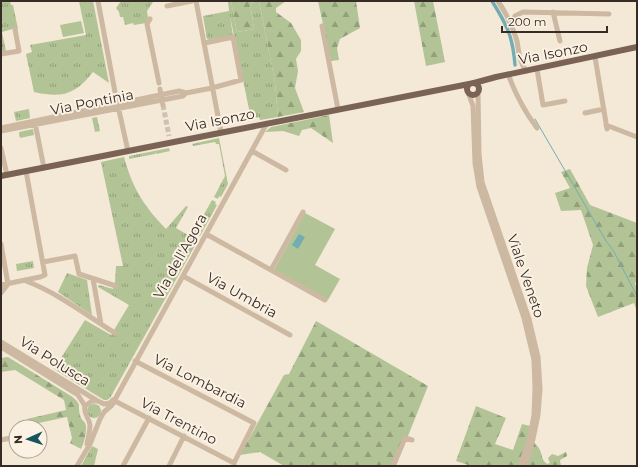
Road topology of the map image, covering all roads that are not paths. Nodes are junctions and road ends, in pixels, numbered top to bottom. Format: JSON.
{"nodes":[{"id":1,"x":98,"y":1,"type":"edge"},
{"id":2,"x":192,"y":1,"type":"edge"},
{"id":3,"x":196,"y":1,"type":"edge"},
{"id":4,"x":498,"y":1,"type":"edge"},
{"id":5,"x":167,"y":6,"type":"dead end"},
{"id":6,"x":553,"y":12,"type":"junction"},
{"id":7,"x":609,"y":14,"type":"dead end"},
{"id":8,"x":150,"y":19,"type":"dead end"},
{"id":9,"x":322,"y":26,"type":"dead end"},
{"id":10,"x":511,"y":26,"type":"junction"},
{"id":11,"x":15,"y":29,"type":"dead end"},
{"id":12,"x":560,"y":41,"type":"dead end"},
{"id":13,"x":205,"y":43,"type":"junction"},
{"id":14,"x":637,"y":47,"type":"edge"},
{"id":15,"x":1,"y":54,"type":"edge"},
{"id":16,"x":595,"y":57,"type":"junction"},
{"id":17,"x":520,"y":59,"type":"junction"},
{"id":18,"x":537,"y":69,"type":"junction"},
{"id":19,"x":526,"y":71,"type":"junction"},
{"id":20,"x":517,"y":72,"type":"junction"},
{"id":21,"x":508,"y":74,"type":"junction"},
{"id":22,"x":496,"y":77,"type":"junction"},
{"id":23,"x":159,"y":83,"type":"dead end"},
{"id":24,"x":471,"y":84,"type":"junction"},
{"id":25,"x":212,"y":88,"type":"junction"},
{"id":26,"x":444,"y":89,"type":"junction"},
{"id":27,"x":478,"y":92,"type":"junction"},
{"id":28,"x":468,"y":94,"type":"junction"},
{"id":29,"x":565,"y":101,"type":"dead end"},
{"id":30,"x":118,"y":106,"type":"junction"},
{"id":31,"x":338,"y":109,"type":"junction"},
{"id":32,"x":604,"y":109,"type":"junction"},
{"id":33,"x":585,"y":112,"type":"dead end"},
{"id":34,"x":35,"y":123,"type":"junction"},
{"id":35,"x":267,"y":123,"type":"junction"},
{"id":36,"x":1,"y":128,"type":"edge"},
{"id":37,"x":537,"y":128,"type":"dead end"},
{"id":38,"x":1,"y":131,"type":"edge"},
{"id":39,"x":221,"y":132,"type":"junction"},
{"id":40,"x":637,"y":137,"type":"edge"},
{"id":41,"x":1,"y":148,"type":"edge"},
{"id":42,"x":128,"y":151,"type":"junction"},
{"id":43,"x":252,"y":151,"type":"junction"},
{"id":44,"x":44,"y":168,"type":"junction"},
{"id":45,"x":286,"y":170,"type":"dead end"},
{"id":46,"x":26,"y":171,"type":"junction"},
{"id":47,"x":4,"y":176,"type":"edge"},
{"id":48,"x":303,"y":212,"type":"dead end"},
{"id":49,"x":206,"y":234,"type":"junction"},
{"id":50,"x":1,"y":244,"type":"edge"},
{"id":51,"x":43,"y":262,"type":"junction"},
{"id":52,"x":271,"y":270,"type":"junction"},
{"id":53,"x":45,"y":275,"type":"junction"},
{"id":54,"x":183,"y":276,"type":"junction"},
{"id":55,"x":93,"y":279,"type":"junction"},
{"id":56,"x":25,"y":281,"type":"junction"},
{"id":57,"x":8,"y":284,"type":"junction"},
{"id":58,"x":1,"y":285,"type":"edge"},
{"id":59,"x":39,"y":286,"type":"junction"},
{"id":60,"x":116,"y":286,"type":"dead end"},
{"id":61,"x":1,"y":293,"type":"edge"},
{"id":62,"x":325,"y":300,"type":"dead end"},
{"id":63,"x":101,"y":324,"type":"junction"},
{"id":64,"x":115,"y":333,"type":"dead end"},
{"id":65,"x":290,"y":335,"type":"dead end"},
{"id":66,"x":1,"y":342,"type":"edge"},
{"id":67,"x":1,"y":347,"type":"edge"},
{"id":68,"x":135,"y":361,"type":"junction"},
{"id":69,"x":96,"y":400,"type":"junction"},
{"id":70,"x":114,"y":400,"type":"junction"},
{"id":71,"x":102,"y":404,"type":"junction"},
{"id":72,"x":85,"y":406,"type":"junction"},
{"id":73,"x":104,"y":412,"type":"junction"},
{"id":74,"x":148,"y":418,"type":"junction"},
{"id":75,"x":88,"y":419,"type":"junction"},
{"id":76,"x":100,"y":419,"type":"junction"},
{"id":77,"x":90,"y":427,"type":"junction"},
{"id":78,"x":96,"y":430,"type":"junction"},
{"id":79,"x":184,"y":436,"type":"junction"},
{"id":80,"x":412,"y":440,"type":"dead end"},
{"id":81,"x":86,"y":449,"type":"junction"},
{"id":82,"x":234,"y":464,"type":"edge"},
{"id":83,"x":76,"y":466,"type":"edge"},
{"id":84,"x":123,"y":466,"type":"edge"},
{"id":85,"x":169,"y":466,"type":"edge"},
{"id":86,"x":393,"y":466,"type":"edge"},
{"id":87,"x":520,"y":466,"type":"edge"},
{"id":88,"x":525,"y":466,"type":"edge"}],
"edges":[{"from":1,"to":30,"type":"street"},
{"from":2,"to":5,"type":"street"},
{"from":3,"to":13,"type":"street"},
{"from":4,"to":10,"type":"street"},
{"from":6,"to":7,"type":"street"},
{"from":6,"to":10,"type":"street"},
{"from":6,"to":12,"type":"street"},
{"from":8,"to":23,"type":"street"},
{"from":9,"to":31,"type":"street"},
{"from":10,"to":17,"type":"street"},
{"from":11,"to":15,"type":"street"},
{"from":13,"to":25,"type":"street"},
{"from":13,"to":25,"type":"street","name":"Via Pontinia"},
{"from":14,"to":16,"type":"main road","name":"Via Isonzo"},
{"from":16,"to":18,"type":"main road","name":"Via Isonzo"},
{"from":16,"to":32,"type":"street"},
{"from":17,"to":19,"type":"street"},
{"from":17,"to":20,"type":"street"},
{"from":18,"to":19,"type":"main road","name":"Via Isonzo"},
{"from":18,"to":29,"type":"street"},
{"from":19,"to":20,"type":"main road","name":"Via Isonzo"},
{"from":20,"to":21,"type":"main road","name":"Via Isonzo"},
{"from":21,"to":22,"type":"main road","name":"Via Isonzo"},
{"from":21,"to":37,"type":"street"},
{"from":22,"to":24,"type":"main road","name":"Via Isonzo"},
{"from":22,"to":27,"type":"main road","name":"Via Isonzo"},
{"from":24,"to":26,"type":"main road","name":"Via Isonzo"},
{"from":24,"to":27,"type":"main road"},
{"from":24,"to":28,"type":"main road"},
{"from":25,"to":30,"type":"street","name":"Via Pontinia"},
{"from":25,"to":39,"type":"street"},
{"from":26,"to":28,"type":"main road","name":"Via Isonzo"},
{"from":26,"to":31,"type":"main road","name":"Via Isonzo"},
{"from":27,"to":28,"type":"main road","name":"Via Isonzo"},
{"from":27,"to":88,"type":"street","name":"Viale Veneto"},
{"from":28,"to":87,"type":"street","name":"Viale Veneto"},
{"from":30,"to":34,"type":"street","name":"Via Pontinia"},
{"from":30,"to":42,"type":"street"},
{"from":31,"to":35,"type":"main road","name":"Via Isonzo"},
{"from":32,"to":33,"type":"street"},
{"from":32,"to":40,"type":"street"},
{"from":34,"to":36,"type":"street","name":"Via Pontinia"},
{"from":34,"to":38,"type":"street","name":"Via Pontinia"},
{"from":34,"to":44,"type":"street"},
{"from":35,"to":39,"type":"main road","name":"Via Isonzo"},
{"from":35,"to":43,"type":"street","name":"Via dell'Agora"},
{"from":39,"to":42,"type":"main road","name":"Via Isonzo"},
{"from":41,"to":47,"type":"street"},
{"from":42,"to":44,"type":"main road","name":"Via Isonzo"},
{"from":43,"to":45,"type":"street"},
{"from":43,"to":49,"type":"street","name":"Via dell'Agora"},
{"from":44,"to":46,"type":"main road","name":"Via Isonzo"},
{"from":46,"to":47,"type":"main road","name":"Via Isonzo"},
{"from":46,"to":51,"type":"street"},
{"from":48,"to":52,"type":"street"},
{"from":49,"to":52,"type":"street"},
{"from":49,"to":54,"type":"street","name":"Via dell'Agora"},
{"from":50,"to":57,"type":"street"},
{"from":51,"to":53,"type":"street"},
{"from":51,"to":55,"type":"street"},
{"from":52,"to":62,"type":"street"},
{"from":53,"to":56,"type":"street"},
{"from":53,"to":59,"type":"street"},
{"from":54,"to":65,"type":"street","name":"Via Umbria"},
{"from":54,"to":68,"type":"street","name":"Via dell'Agora"},
{"from":55,"to":60,"type":"street"},
{"from":55,"to":63,"type":"street"},
{"from":56,"to":57,"type":"street"},
{"from":56,"to":59,"type":"street"},
{"from":57,"to":58,"type":"street"},
{"from":57,"to":61,"type":"street"},
{"from":59,"to":63,"type":"street"},
{"from":63,"to":64,"type":"street"},
{"from":66,"to":69,"type":"street","name":"Via Polusca"},
{"from":67,"to":72,"type":"street","name":"Via Polusca"},
{"from":68,"to":70,"type":"street","name":"Via dell'Agora"},
{"from":68,"to":82,"type":"street","name":"Via Lombardia"},
{"from":69,"to":71,"type":"street"},
{"from":69,"to":72,"type":"street"},
{"from":70,"to":71,"type":"street"},
{"from":70,"to":73,"type":"street","name":"Via dell'Agora"},
{"from":70,"to":74,"type":"street","name":"Via Trentino"},
{"from":71,"to":73,"type":"street"},
{"from":72,"to":75,"type":"street","name":"Via dell'Agora"},
{"from":73,"to":76,"type":"street","name":"Via dell'Agora"},
{"from":74,"to":79,"type":"street","name":"Via Trentino"},
{"from":74,"to":84,"type":"street"},
{"from":75,"to":76,"type":"street"},
{"from":75,"to":77,"type":"street","name":"Via dell'Agora"},
{"from":76,"to":78,"type":"street","name":"Via dell'Agora"},
{"from":77,"to":78,"type":"street"},
{"from":77,"to":81,"type":"street","name":"Via dell'Agora"},
{"from":78,"to":81,"type":"street","name":"Via dell'Agora"},
{"from":79,"to":82,"type":"street","name":"Via Trentino"},
{"from":79,"to":85,"type":"street"},
{"from":80,"to":86,"type":"street"},
{"from":81,"to":83,"type":"street","name":"Via dell'Agora"}]}
